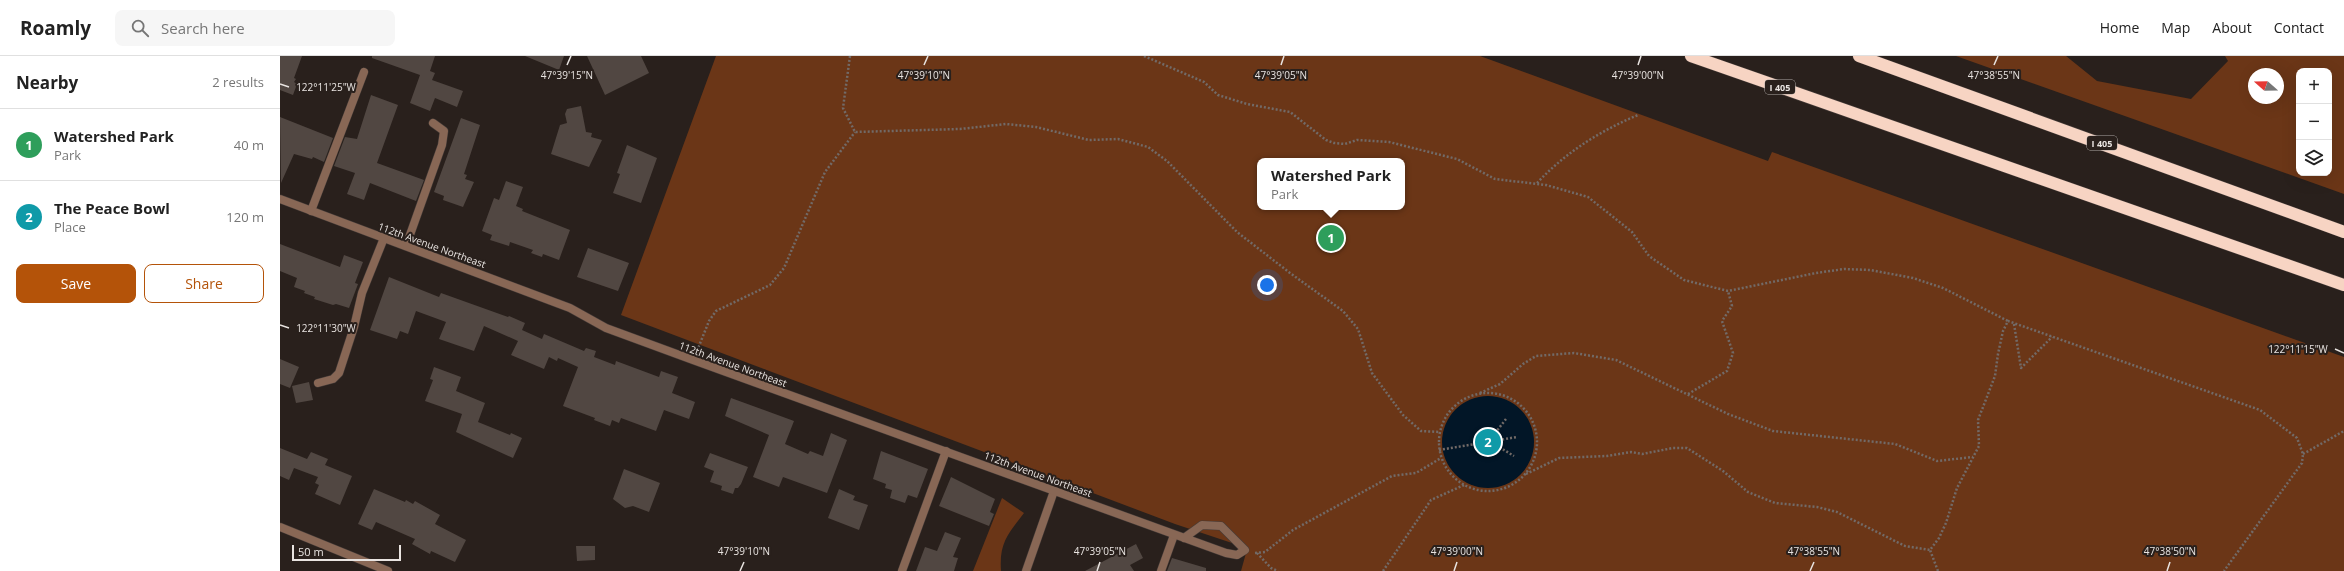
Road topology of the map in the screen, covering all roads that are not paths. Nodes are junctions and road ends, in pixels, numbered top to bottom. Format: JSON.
{"nodes":[{"id":1,"x":1691,"y":56,"type":"edge"},
{"id":2,"x":1859,"y":56,"type":"edge"},
{"id":3,"x":364,"y":72,"type":"dead end"},
{"id":4,"x":433,"y":123,"type":"dead end"},
{"id":5,"x":280,"y":199,"type":"edge"},
{"id":6,"x":311,"y":211,"type":"junction"},
{"id":7,"x":2344,"y":232,"type":"edge"},
{"id":8,"x":384,"y":238,"type":"junction"},
{"id":9,"x":406,"y":246,"type":"junction"},
{"id":10,"x":2344,"y":285,"type":"edge"},
{"id":11,"x":318,"y":383,"type":"dead end"},
{"id":12,"x":946,"y":451,"type":"junction"},
{"id":13,"x":1054,"y":491,"type":"junction"},
{"id":14,"x":280,"y":526,"type":"edge"},
{"id":15,"x":1174,"y":535,"type":"junction"},
{"id":16,"x":1184,"y":538,"type":"junction"},
{"id":17,"x":388,"y":571,"type":"edge"},
{"id":18,"x":902,"y":571,"type":"edge"},
{"id":19,"x":1026,"y":571,"type":"edge"},
{"id":20,"x":1161,"y":571,"type":"edge"}],
"edges":[{"from":1,"to":10,"type":"highway","number":"I 405"},
{"from":2,"to":7,"type":"highway","number":"I 405"},
{"from":3,"to":6,"type":"street"},
{"from":4,"to":9,"type":"street"},
{"from":5,"to":6,"type":"street","name":"112th Avenue Northeast"},
{"from":6,"to":8,"type":"street","name":"112th Avenue Northeast"},
{"from":8,"to":9,"type":"street","name":"112th Avenue Northeast"},
{"from":8,"to":11,"type":"street"},
{"from":9,"to":12,"type":"street","name":"112th Avenue Northeast"},
{"from":12,"to":13,"type":"street","name":"112th Avenue Northeast"},
{"from":12,"to":18,"type":"street"},
{"from":13,"to":15,"type":"street","name":"112th Avenue Northeast"},
{"from":13,"to":19,"type":"street"},
{"from":14,"to":17,"type":"street"},
{"from":15,"to":16,"type":"street","name":"112th Avenue Northeast"},
{"from":15,"to":20,"type":"street"},
{"from":16,"to":16,"type":"street","name":"112th Avenue Northeast"}]}
